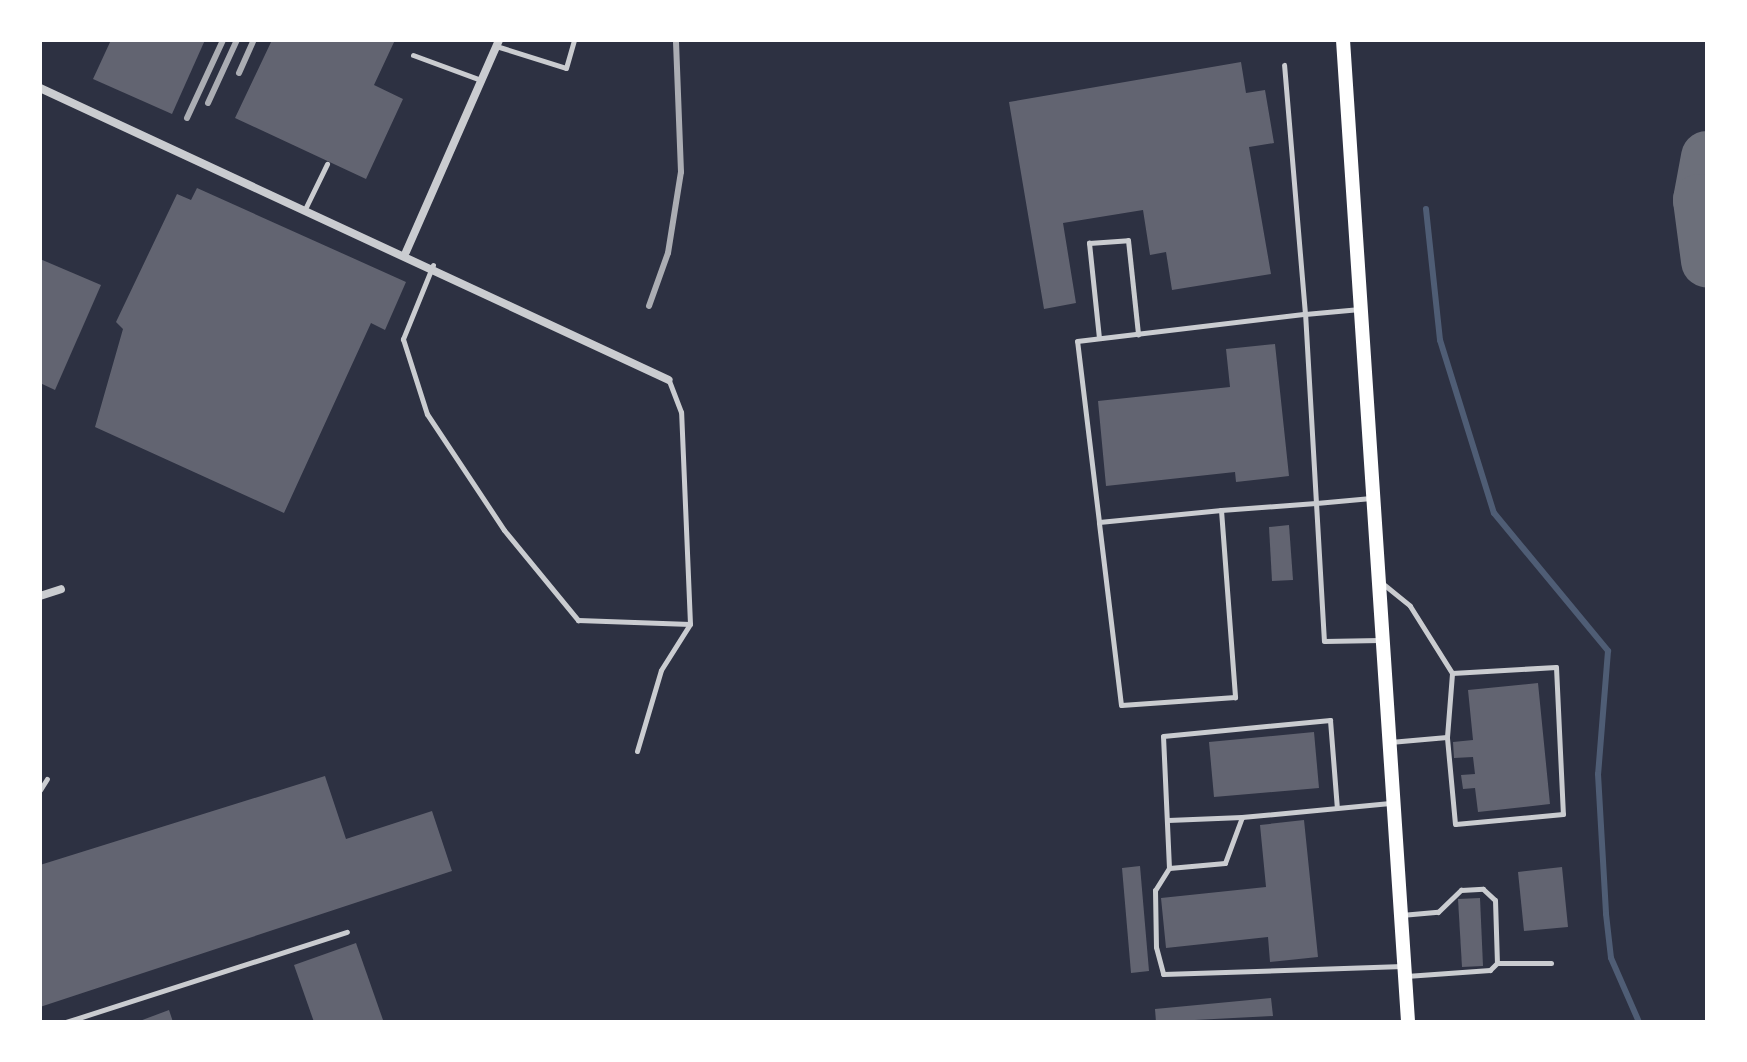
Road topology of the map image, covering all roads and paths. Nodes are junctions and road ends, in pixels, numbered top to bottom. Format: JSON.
{"nodes":[{"id":1,"x":574,"y":40,"type":"edge"},
{"id":2,"x":1343,"y":40,"type":"edge"},
{"id":3,"x":498,"y":43,"type":"edge"},
{"id":4,"x":413,"y":55,"type":"dead end"},
{"id":5,"x":1284,"y":65,"type":"dead end"},
{"id":6,"x":481,"y":80,"type":"junction"},
{"id":7,"x":40,"y":88,"type":"edge"},
{"id":8,"x":327,"y":164,"type":"dead end"},
{"id":9,"x":306,"y":207,"type":"junction"},
{"id":10,"x":406,"y":252,"type":"junction"},
{"id":11,"x":433,"y":265,"type":"junction"},
{"id":12,"x":1361,"y":309,"type":"junction"},
{"id":13,"x":1305,"y":314,"type":"junction"},
{"id":14,"x":1138,"y":334,"type":"junction"},
{"id":15,"x":1099,"y":338,"type":"junction"},
{"id":16,"x":669,"y":380,"type":"joint"},
{"id":17,"x":1374,"y":497,"type":"junction"},
{"id":18,"x":1316,"y":503,"type":"junction"},
{"id":19,"x":1221,"y":510,"type":"junction"},
{"id":20,"x":1099,"y":522,"type":"junction"},
{"id":21,"x":1378,"y":581,"type":"junction"},
{"id":22,"x":61,"y":589,"type":"dead end"},
{"id":23,"x":40,"y":596,"type":"edge"},
{"id":24,"x":690,"y":624,"type":"junction"},
{"id":25,"x":1381,"y":640,"type":"junction"},
{"id":26,"x":1452,"y":673,"type":"junction"},
{"id":27,"x":1447,"y":737,"type":"junction"},
{"id":28,"x":1389,"y":742,"type":"junction"},
{"id":29,"x":637,"y":751,"type":"dead end"},
{"id":30,"x":47,"y":779,"type":"dead end"},
{"id":31,"x":40,"y":790,"type":"edge"},
{"id":32,"x":1393,"y":803,"type":"junction"},
{"id":33,"x":1337,"y":808,"type":"junction"},
{"id":34,"x":1242,"y":817,"type":"junction"},
{"id":35,"x":1168,"y":820,"type":"junction"},
{"id":36,"x":1169,"y":868,"type":"junction"},
{"id":37,"x":1401,"y":915,"type":"junction"},
{"id":38,"x":347,"y":932,"type":"dead end"},
{"id":39,"x":1497,"y":963,"type":"junction"},
{"id":40,"x":1551,"y":963,"type":"dead end"},
{"id":41,"x":1404,"y":971,"type":"junction"},
{"id":42,"x":66,"y":1022,"type":"edge"},
{"id":43,"x":1408,"y":1022,"type":"edge"},
{"id":44,"x":1453,"y":1022,"type":"edge"},
{"id":45,"x":1491,"y":1022,"type":"edge"}],
"edges":[{"from":1,"to":3,"type":"lane"},
{"from":2,"to":12,"type":"main road"},
{"from":3,"to":6,"type":"street"},
{"from":4,"to":6,"type":"lane"},
{"from":5,"to":13,"type":"lane"},
{"from":6,"to":10,"type":"street"},
{"from":7,"to":9,"type":"street"},
{"from":8,"to":9,"type":"lane"},
{"from":9,"to":10,"type":"street"},
{"from":10,"to":11,"type":"street"},
{"from":11,"to":16,"type":"street"},
{"from":11,"to":24,"type":"lane"},
{"from":12,"to":13,"type":"lane"},
{"from":12,"to":17,"type":"main road"},
{"from":13,"to":14,"type":"lane"},
{"from":13,"to":18,"type":"lane"},
{"from":14,"to":15,"type":"lane"},
{"from":14,"to":15,"type":"lane"},
{"from":15,"to":20,"type":"lane"},
{"from":16,"to":24,"type":"lane"},
{"from":17,"to":18,"type":"lane"},
{"from":17,"to":21,"type":"main road"},
{"from":18,"to":19,"type":"lane"},
{"from":18,"to":25,"type":"lane"},
{"from":19,"to":20,"type":"lane"},
{"from":19,"to":20,"type":"lane"},
{"from":21,"to":25,"type":"main road"},
{"from":21,"to":26,"type":"lane"},
{"from":22,"to":23,"type":"street"},
{"from":24,"to":29,"type":"lane"},
{"from":25,"to":28,"type":"main road"},
{"from":26,"to":27,"type":"lane"},
{"from":26,"to":27,"type":"lane"},
{"from":27,"to":28,"type":"lane"},
{"from":28,"to":32,"type":"main road"},
{"from":30,"to":31,"type":"lane"},
{"from":32,"to":33,"type":"lane"},
{"from":32,"to":37,"type":"main road"},
{"from":33,"to":34,"type":"lane"},
{"from":33,"to":35,"type":"lane"},
{"from":34,"to":35,"type":"lane"},
{"from":34,"to":36,"type":"lane"},
{"from":35,"to":36,"type":"lane"},
{"from":36,"to":41,"type":"lane"},
{"from":37,"to":39,"type":"lane"},
{"from":37,"to":41,"type":"main road"},
{"from":38,"to":42,"type":"lane"},
{"from":39,"to":40,"type":"lane"},
{"from":39,"to":41,"type":"lane"},
{"from":41,"to":43,"type":"main road"},
{"from":44,"to":45,"type":"lane"}]}
